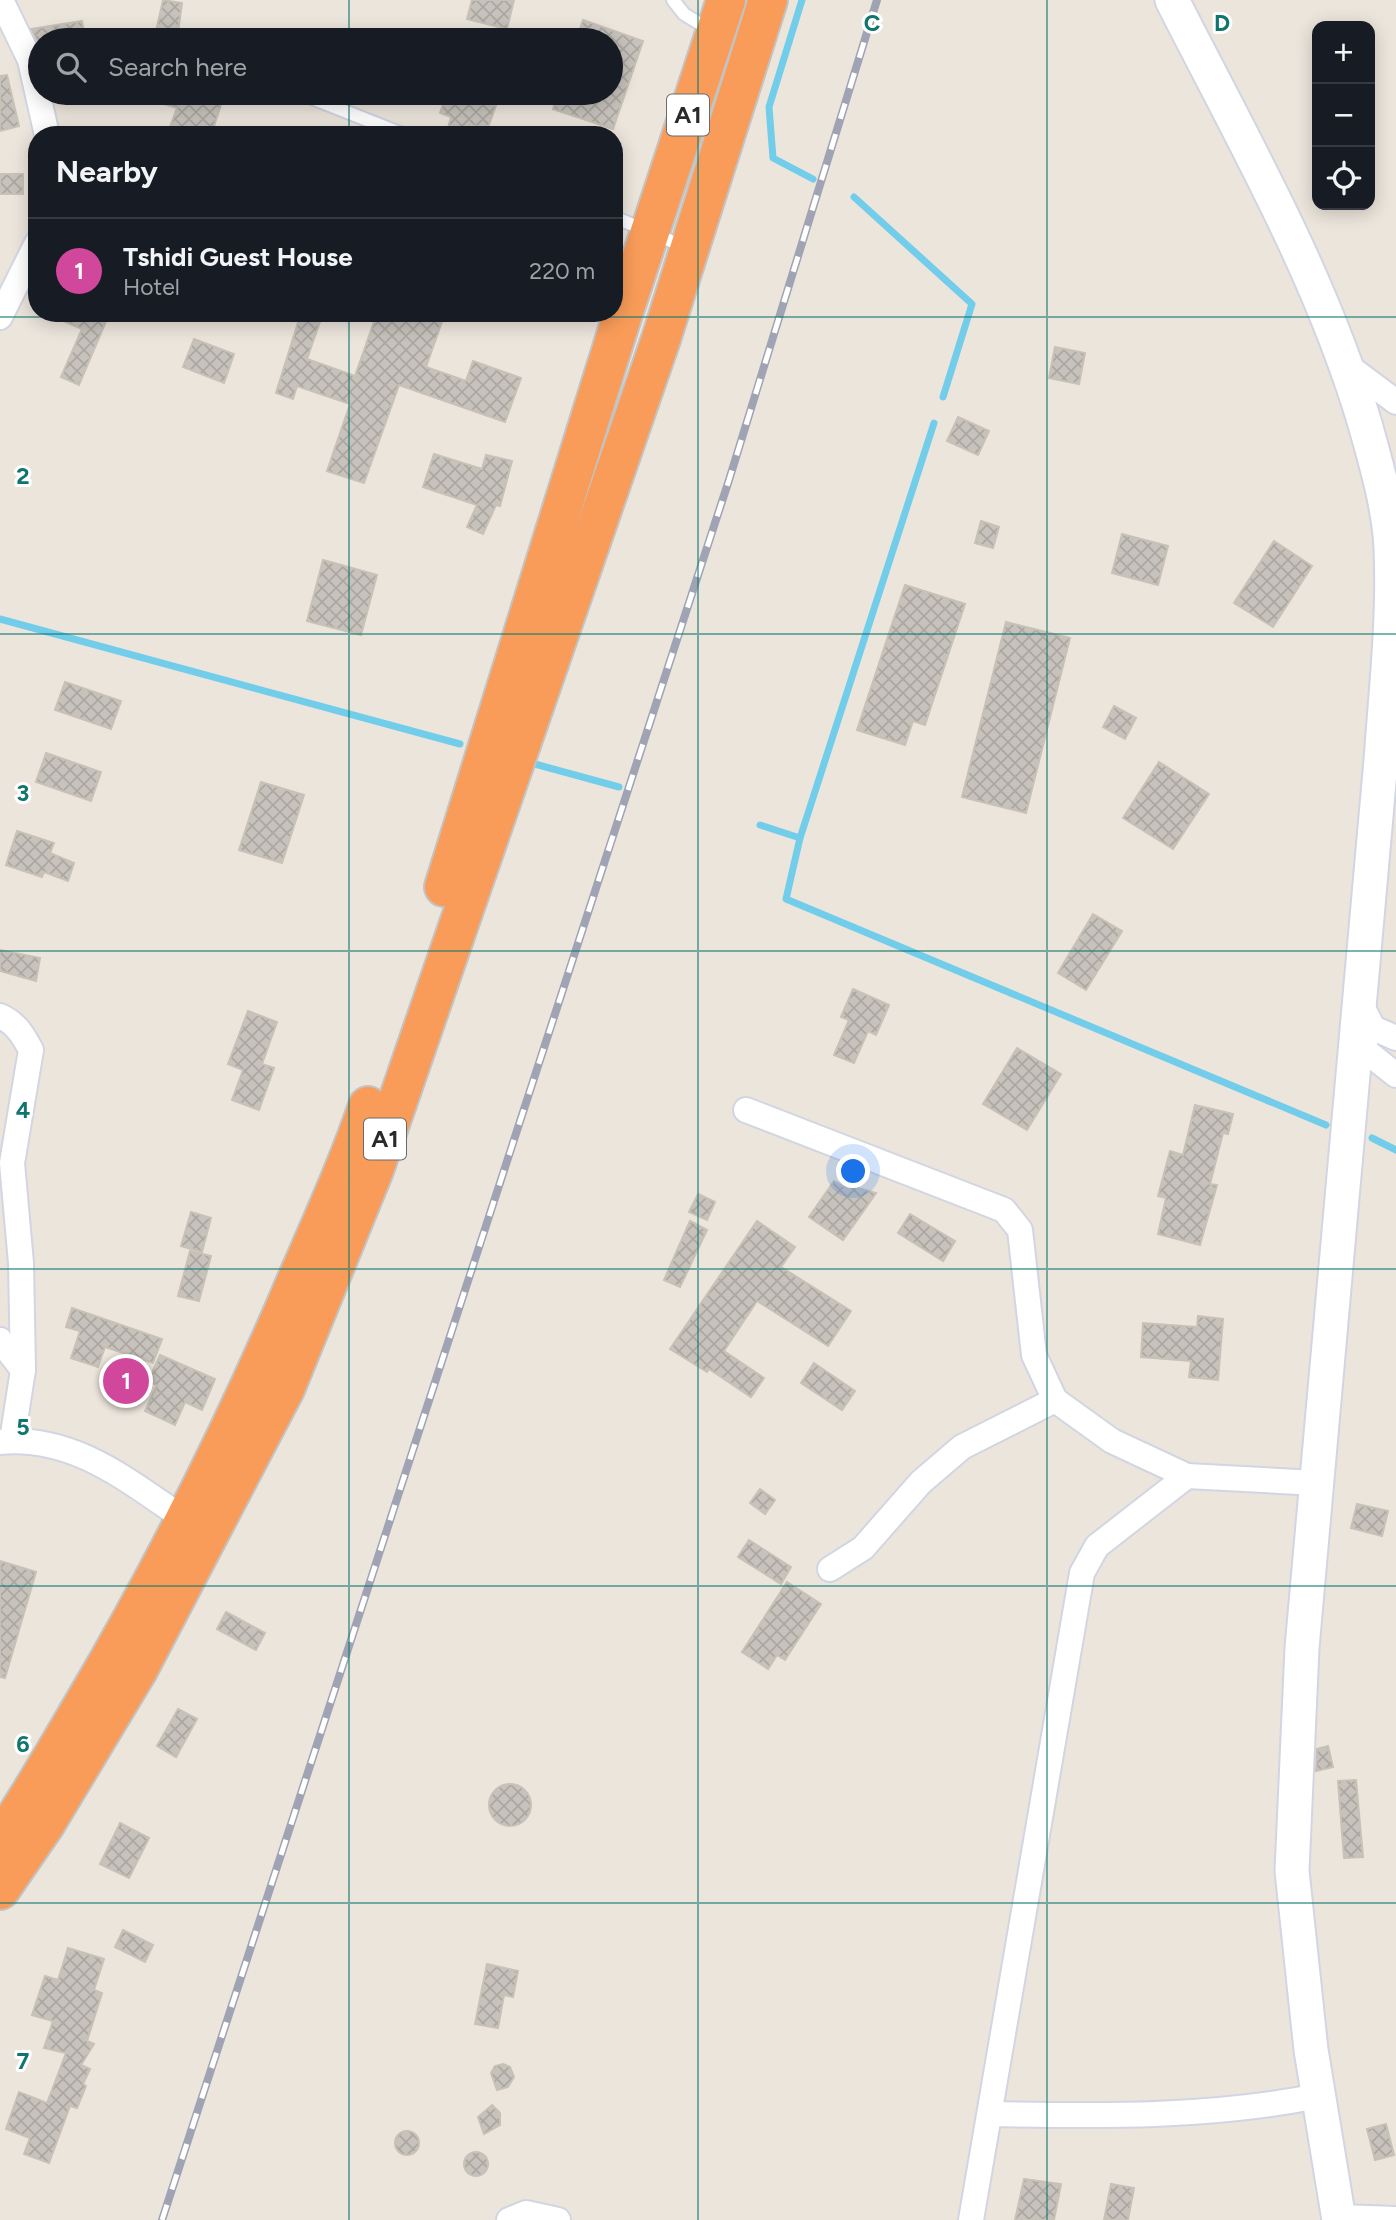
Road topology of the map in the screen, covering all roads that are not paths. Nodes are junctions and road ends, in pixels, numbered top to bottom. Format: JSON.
{"nodes":[{"id":1,"x":1,"y":0,"type":"edge"},
{"id":2,"x":673,"y":0,"type":"edge"},
{"id":3,"x":768,"y":0,"type":"edge"},
{"id":4,"x":1172,"y":0,"type":"edge"},
{"id":5,"x":1193,"y":0,"type":"edge"},
{"id":6,"x":732,"y":35,"type":"edge"},
{"id":7,"x":28,"y":56,"type":"edge"},
{"id":8,"x":42,"y":105,"type":"edge"},
{"id":9,"x":329,"y":105,"type":"edge"},
{"id":10,"x":47,"y":126,"type":"edge"},
{"id":11,"x":382,"y":126,"type":"edge"},
{"id":12,"x":1248,"y":148,"type":"junction"},
{"id":13,"x":623,"y":220,"type":"edge"},
{"id":14,"x":650,"y":231,"type":"junction"},
{"id":15,"x":690,"y":250,"type":"junction"},
{"id":16,"x":28,"y":261,"type":"edge"},
{"id":17,"x":0,"y":317,"type":"edge"},
{"id":18,"x":623,"y":318,"type":"edge"},
{"id":19,"x":622,"y":322,"type":"edge"},
{"id":20,"x":1348,"y":366,"type":"junction"},
{"id":21,"x":1396,"y":402,"type":"edge"},
{"id":22,"x":1393,"y":619,"type":"edge"},
{"id":23,"x":1359,"y":1012,"type":"junction"},
{"id":24,"x":0,"y":1016,"type":"edge"},
{"id":25,"x":1396,"y":1038,"type":"edge"},
{"id":26,"x":1396,"y":1075,"type":"edge"},
{"id":27,"x":746,"y":1110,"type":"dead end"},
{"id":28,"x":0,"y":1340,"type":"edge"},
{"id":29,"x":23,"y":1370,"type":"junction"},
{"id":30,"x":1055,"y":1400,"type":"junction"},
{"id":31,"x":6,"y":1441,"type":"edge"},
{"id":32,"x":1187,"y":1475,"type":"junction"},
{"id":33,"x":1317,"y":1482,"type":"junction"},
{"id":34,"x":186,"y":1520,"type":"junction"},
{"id":35,"x":830,"y":1569,"type":"dead end"},
{"id":36,"x":0,"y":1841,"type":"edge"},
{"id":37,"x":0,"y":1890,"type":"edge"},
{"id":38,"x":1318,"y":2095,"type":"junction"},
{"id":39,"x":990,"y":2114,"type":"junction"},
{"id":40,"x":1339,"y":2218,"type":"edge"},
{"id":41,"x":1396,"y":2219,"type":"edge"},
{"id":42,"x":509,"y":2220,"type":"edge"},
{"id":43,"x":558,"y":2220,"type":"edge"},
{"id":44,"x":971,"y":2220,"type":"edge"}],
"edges":[{"from":1,"to":7,"type":"street"},
{"from":2,"to":6,"type":"lane"},
{"from":3,"to":6,"type":"highway","number":"A1"},
{"from":4,"to":12,"type":"street"},
{"from":5,"to":12,"type":"street"},
{"from":6,"to":14,"type":"highway","number":"A1"},
{"from":6,"to":15,"type":"highway","number":"A1"},
{"from":8,"to":10,"type":"street"},
{"from":9,"to":11,"type":"lane"},
{"from":12,"to":20,"type":"street"},
{"from":13,"to":14,"type":"lane"},
{"from":14,"to":15,"type":"lane"},
{"from":14,"to":18,"type":"highway","number":"A1"},
{"from":15,"to":37,"type":"highway","number":"A1"},
{"from":16,"to":17,"type":"street"},
{"from":19,"to":34,"type":"highway","number":"A1"},
{"from":20,"to":21,"type":"street"},
{"from":20,"to":22,"type":"street"},
{"from":22,"to":23,"type":"street"},
{"from":23,"to":25,"type":"street"},
{"from":23,"to":26,"type":"street"},
{"from":23,"to":33,"type":"street"},
{"from":24,"to":29,"type":"street"},
{"from":27,"to":30,"type":"street"},
{"from":28,"to":29,"type":"street"},
{"from":29,"to":31,"type":"street"},
{"from":30,"to":32,"type":"street"},
{"from":30,"to":35,"type":"street"},
{"from":31,"to":34,"type":"street"},
{"from":32,"to":33,"type":"street"},
{"from":32,"to":39,"type":"street"},
{"from":33,"to":38,"type":"street"},
{"from":34,"to":36,"type":"highway","number":"A1"},
{"from":38,"to":39,"type":"street"},
{"from":38,"to":40,"type":"street"},
{"from":39,"to":44,"type":"street"},
{"from":40,"to":41,"type":"street"},
{"from":42,"to":43,"type":"street"}]}
